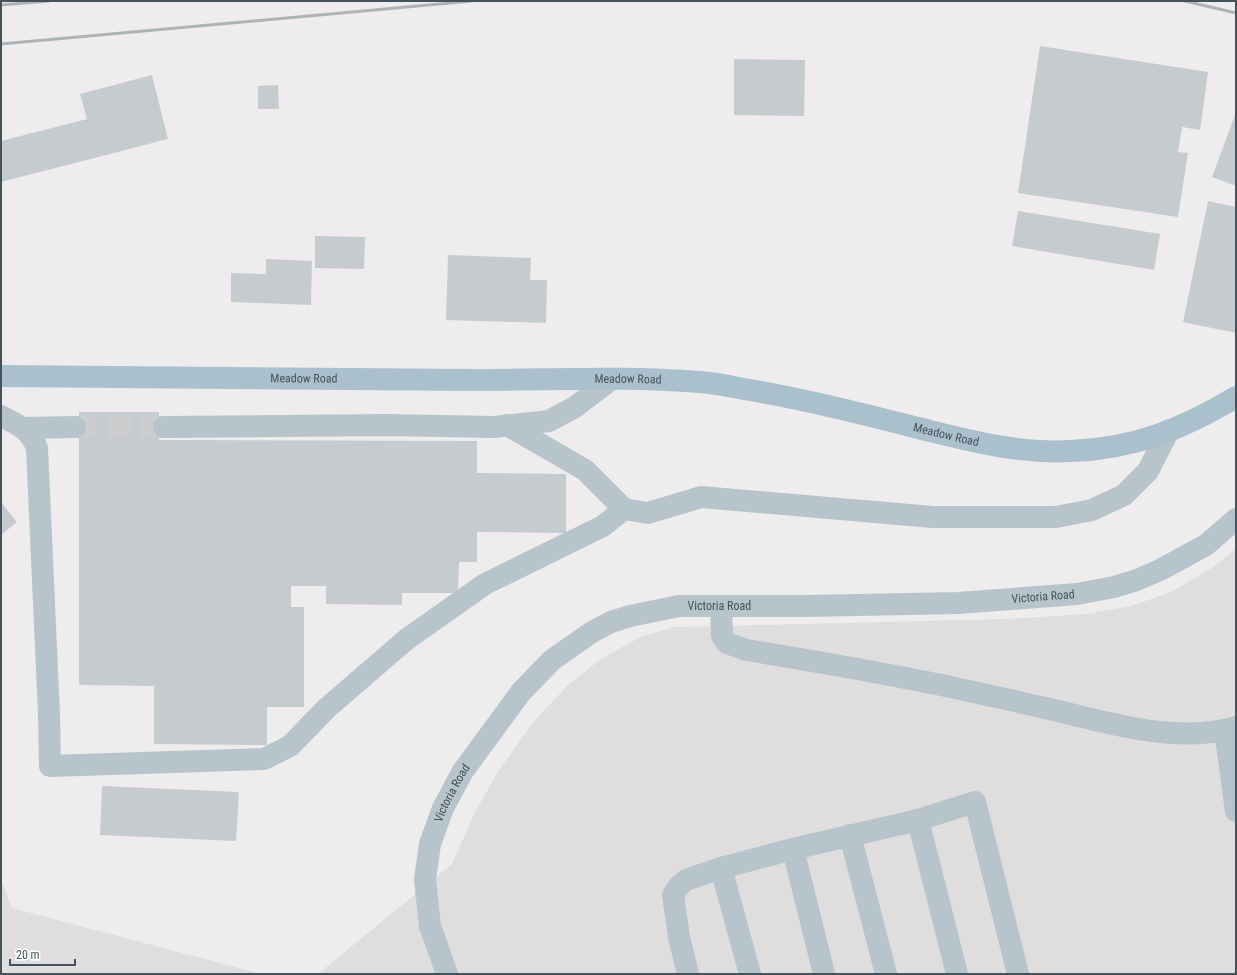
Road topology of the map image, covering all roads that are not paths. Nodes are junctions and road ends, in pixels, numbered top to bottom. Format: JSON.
{"nodes":[{"id":1,"x":1,"y":376,"type":"edge"},
{"id":2,"x":612,"y":379,"type":"junction"},
{"id":3,"x":1236,"y":396,"type":"edge"},
{"id":4,"x":1,"y":416,"type":"edge"},
{"id":5,"x":508,"y":425,"type":"junction"},
{"id":6,"x":75,"y":427,"type":"tunnel mouth"},
{"id":7,"x":164,"y":427,"type":"tunnel mouth"},
{"id":8,"x":23,"y":428,"type":"junction"},
{"id":9,"x":1168,"y":432,"type":"junction"},
{"id":10,"x":624,"y":509,"type":"junction"},
{"id":11,"x":1236,"y":519,"type":"edge"},
{"id":12,"x":721,"y":606,"type":"junction"},
{"id":13,"x":1231,"y":729,"type":"edge"},
{"id":14,"x":1236,"y":811,"type":"edge"},
{"id":15,"x":918,"y":820,"type":"junction"},
{"id":16,"x":850,"y":835,"type":"junction"},
{"id":17,"x":793,"y":849,"type":"junction"},
{"id":18,"x":721,"y":868,"type":"junction"},
{"id":19,"x":447,"y":974,"type":"edge"},
{"id":20,"x":688,"y":974,"type":"edge"},
{"id":21,"x":750,"y":974,"type":"edge"},
{"id":22,"x":824,"y":974,"type":"edge"},
{"id":23,"x":886,"y":974,"type":"edge"},
{"id":24,"x":957,"y":974,"type":"edge"},
{"id":25,"x":1018,"y":974,"type":"edge"}],
"edges":[{"from":1,"to":2,"type":"main road","name":"Meadow Road"},
{"from":2,"to":5,"type":"street"},
{"from":2,"to":9,"type":"main road","name":"Meadow Road"},
{"from":3,"to":9,"type":"main road","name":"Meadow Road"},
{"from":4,"to":8,"type":"street"},
{"from":5,"to":7,"type":"street"},
{"from":5,"to":10,"type":"street"},
{"from":6,"to":8,"type":"street"},
{"from":8,"to":10,"type":"street"},
{"from":9,"to":10,"type":"street"},
{"from":11,"to":12,"type":"street","name":"Victoria Road"},
{"from":12,"to":13,"type":"street"},
{"from":12,"to":19,"type":"street","name":"Victoria Road"},
{"from":13,"to":14,"type":"street"},
{"from":15,"to":16,"type":"street"},
{"from":15,"to":24,"type":"street"},
{"from":15,"to":25,"type":"street"},
{"from":16,"to":17,"type":"street"},
{"from":16,"to":23,"type":"street"},
{"from":17,"to":18,"type":"street"},
{"from":17,"to":22,"type":"street"},
{"from":18,"to":20,"type":"street"},
{"from":18,"to":21,"type":"street"}]}
